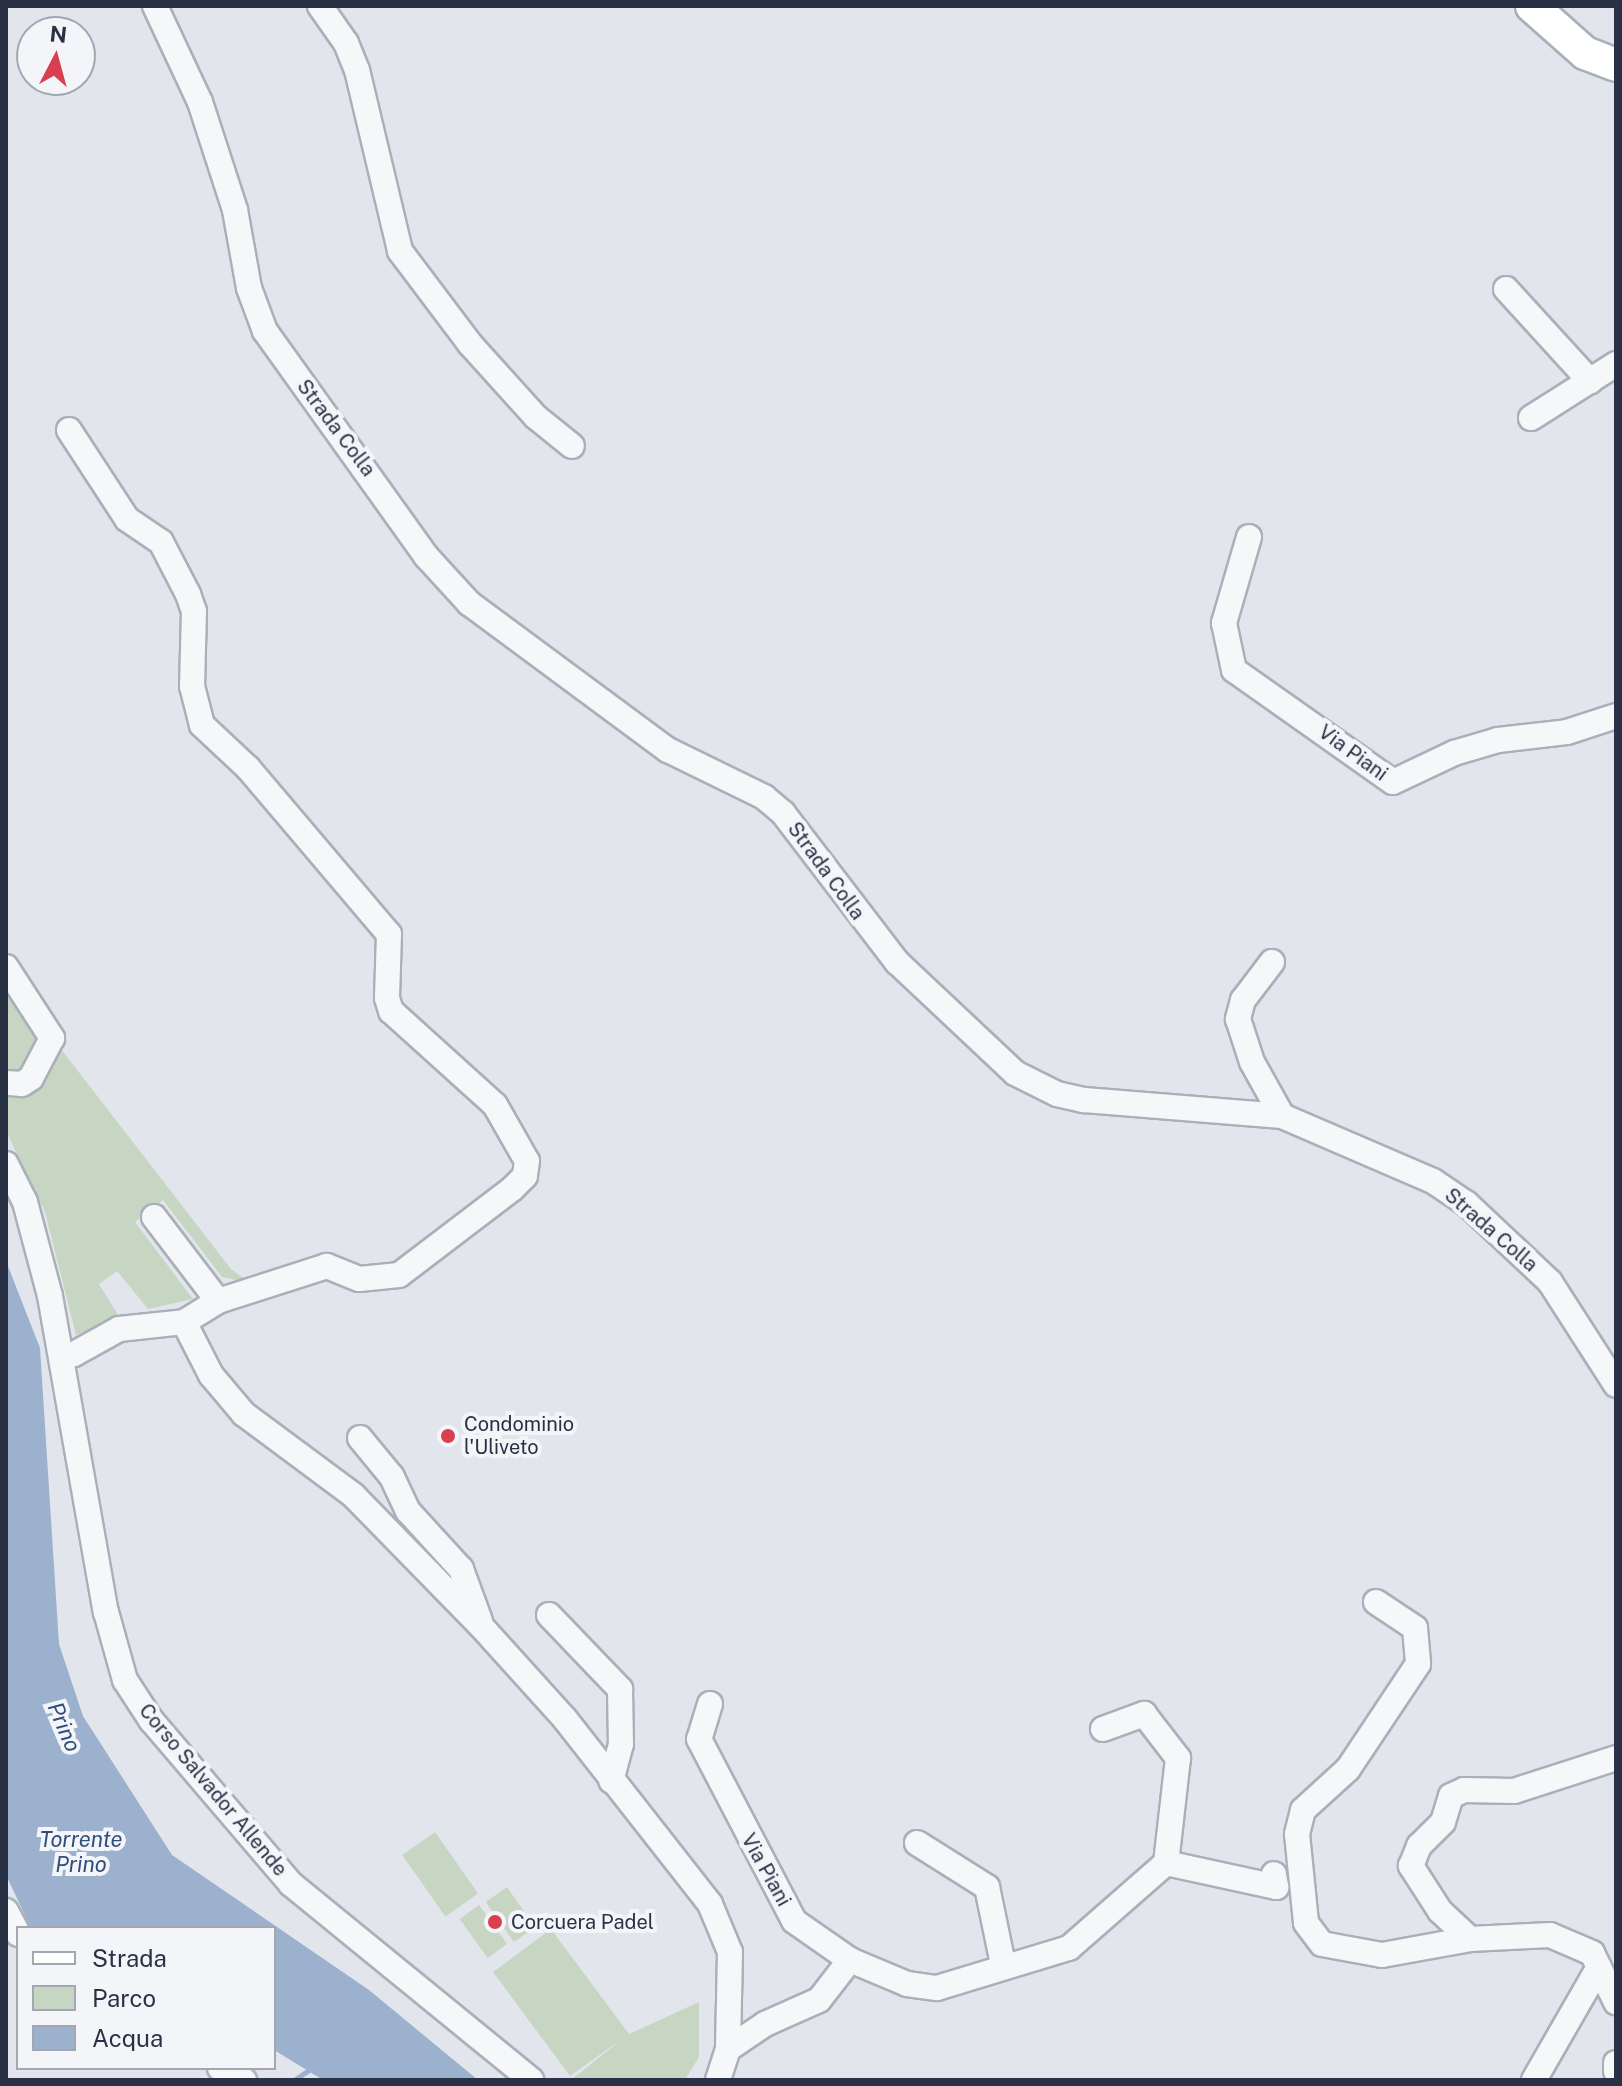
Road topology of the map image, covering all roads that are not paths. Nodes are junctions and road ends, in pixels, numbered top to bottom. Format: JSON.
{"nodes":[{"id":1,"x":155,"y":6,"type":"edge"},
{"id":2,"x":320,"y":6,"type":"edge"},
{"id":3,"x":1532,"y":6,"type":"edge"},
{"id":4,"x":1616,"y":65,"type":"edge"},
{"id":5,"x":1506,"y":289,"type":"dead end"},
{"id":6,"x":1616,"y":364,"type":"edge"},
{"id":7,"x":1590,"y":381,"type":"junction"},
{"id":8,"x":1531,"y":418,"type":"dead end"},
{"id":9,"x":69,"y":430,"type":"dead end"},
{"id":10,"x":572,"y":446,"type":"dead end"},
{"id":11,"x":1249,"y":537,"type":"dead end"},
{"id":12,"x":1616,"y":716,"type":"edge"},
{"id":13,"x":1272,"y":962,"type":"dead end"},
{"id":14,"x":6,"y":967,"type":"edge"},
{"id":15,"x":6,"y":1083,"type":"edge"},
{"id":16,"x":1282,"y":1116,"type":"junction"},
{"id":17,"x":6,"y":1164,"type":"edge"},
{"id":18,"x":154,"y":1217,"type":"dead end"},
{"id":19,"x":218,"y":1301,"type":"junction"},
{"id":20,"x":184,"y":1322,"type":"junction"},
{"id":21,"x":62,"y":1355,"type":"junction"},
{"id":22,"x":1616,"y":1385,"type":"edge"},
{"id":23,"x":360,"y":1438,"type":"dead end"},
{"id":24,"x":1376,"y":1602,"type":"dead end"},
{"id":25,"x":549,"y":1615,"type":"dead end"},
{"id":26,"x":481,"y":1626,"type":"junction"},
{"id":27,"x":710,"y":1704,"type":"dead end"},
{"id":28,"x":1103,"y":1729,"type":"dead end"},
{"id":29,"x":1616,"y":1758,"type":"edge"},
{"id":30,"x":611,"y":1781,"type":"junction"},
{"id":31,"x":917,"y":1843,"type":"dead end"},
{"id":32,"x":1166,"y":1863,"type":"junction"},
{"id":33,"x":1274,"y":1874,"type":"dead end"},
{"id":34,"x":6,"y":1911,"type":"edge"},
{"id":35,"x":16,"y":1930,"type":"edge"},
{"id":36,"x":1470,"y":1939,"type":"junction"},
{"id":37,"x":850,"y":1960,"type":"junction"},
{"id":38,"x":1003,"y":1964,"type":"junction"},
{"id":39,"x":1599,"y":1967,"type":"junction"},
{"id":40,"x":1616,"y":2002,"type":"edge"},
{"id":41,"x":728,"y":2049,"type":"junction"},
{"id":42,"x":1616,"y":2063,"type":"edge"},
{"id":43,"x":224,"y":2070,"type":"edge"},
{"id":44,"x":1616,"y":2071,"type":"edge"},
{"id":45,"x":244,"y":2080,"type":"edge"},
{"id":46,"x":531,"y":2080,"type":"edge"},
{"id":47,"x":718,"y":2080,"type":"edge"},
{"id":48,"x":1534,"y":2080,"type":"edge"}],
"edges":[{"from":1,"to":16,"type":"street","name":"Strada Colla"},
{"from":2,"to":10,"type":"street"},
{"from":3,"to":4,"type":"main road"},
{"from":5,"to":7,"type":"street"},
{"from":6,"to":7,"type":"street"},
{"from":7,"to":8,"type":"street"},
{"from":9,"to":19,"type":"street"},
{"from":11,"to":12,"type":"street","name":"Via Piani"},
{"from":13,"to":16,"type":"street"},
{"from":14,"to":15,"type":"street"},
{"from":16,"to":22,"type":"street","name":"Strada Colla"},
{"from":17,"to":21,"type":"street","name":"Corso Salvador Allende"},
{"from":18,"to":19,"type":"street"},
{"from":19,"to":20,"type":"street"},
{"from":20,"to":21,"type":"street"},
{"from":20,"to":26,"type":"street"},
{"from":21,"to":46,"type":"street","name":"Corso Salvador Allende"},
{"from":23,"to":26,"type":"street"},
{"from":24,"to":36,"type":"street"},
{"from":25,"to":30,"type":"street"},
{"from":26,"to":30,"type":"street"},
{"from":27,"to":37,"type":"street","name":"Via Piani"},
{"from":28,"to":32,"type":"street"},
{"from":29,"to":36,"type":"street"},
{"from":30,"to":41,"type":"street"},
{"from":31,"to":38,"type":"street"},
{"from":32,"to":33,"type":"street"},
{"from":32,"to":38,"type":"street","name":"Via Piani"},
{"from":34,"to":35,"type":"street"},
{"from":36,"to":39,"type":"street"},
{"from":37,"to":38,"type":"street","name":"Via Piani"},
{"from":37,"to":41,"type":"street"},
{"from":39,"to":40,"type":"street"},
{"from":39,"to":48,"type":"street"},
{"from":41,"to":47,"type":"street"},
{"from":42,"to":44,"type":"street"},
{"from":43,"to":45,"type":"street"}]}
